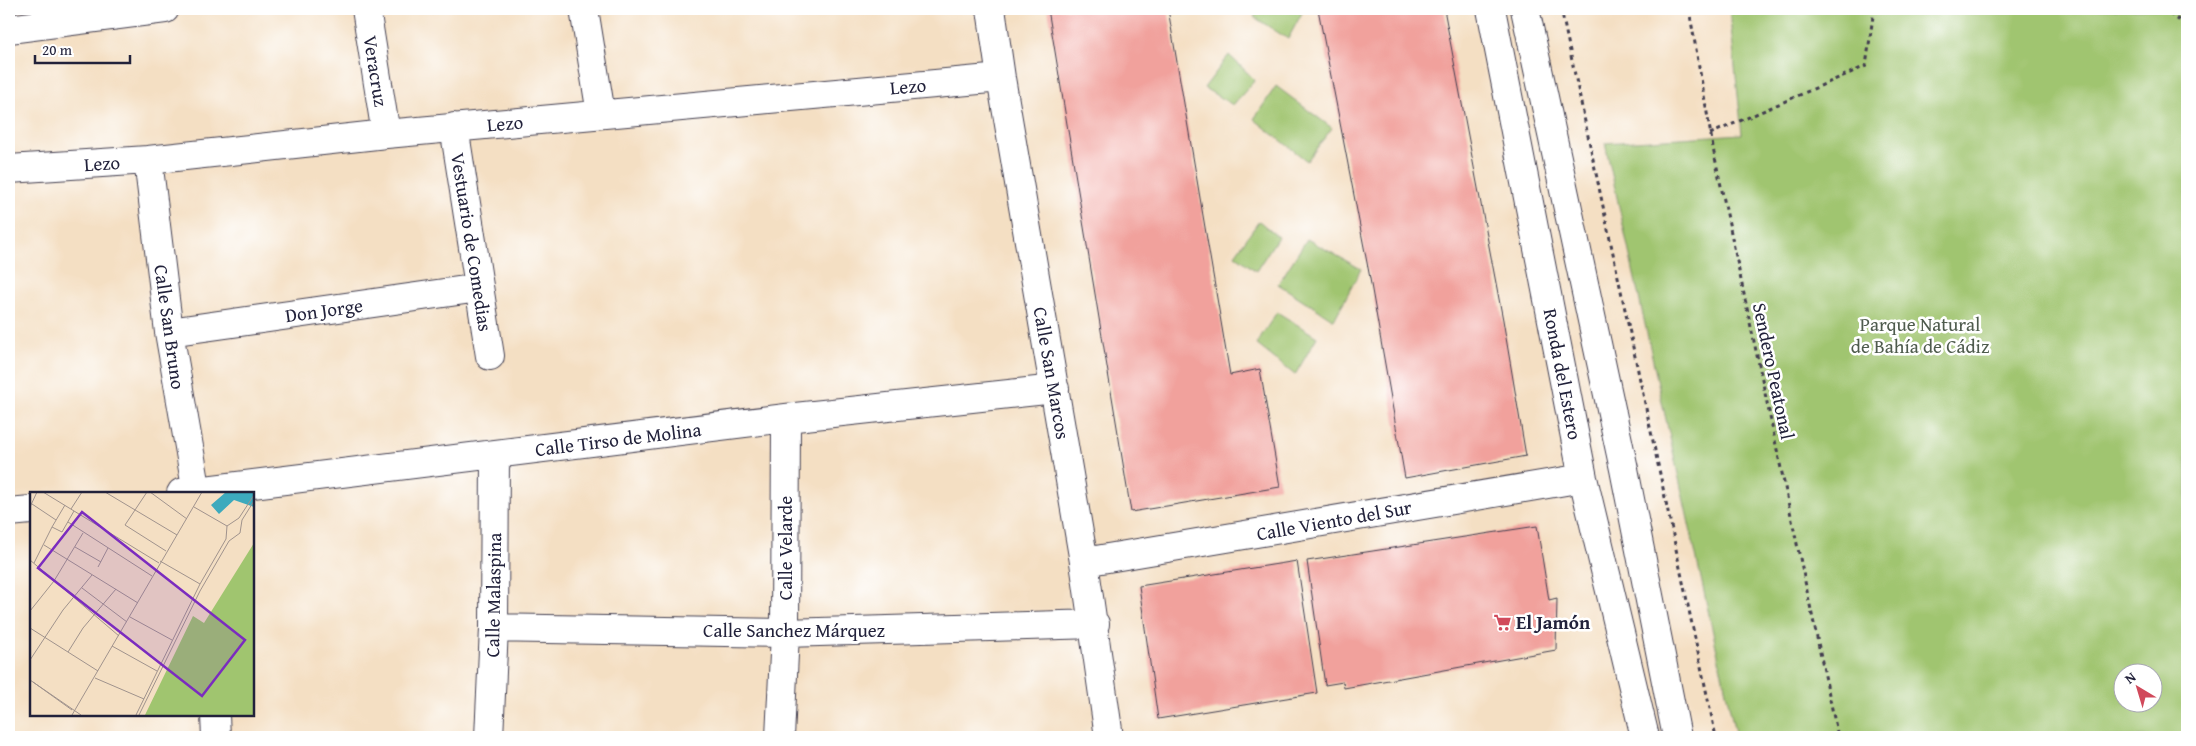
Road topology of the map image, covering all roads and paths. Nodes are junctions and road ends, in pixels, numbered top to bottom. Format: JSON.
{"nodes":[{"id":1,"x":165,"y":9,"type":"edge"},
{"id":2,"x":366,"y":9,"type":"edge"},
{"id":3,"x":584,"y":9,"type":"edge"},
{"id":4,"x":991,"y":9,"type":"edge"},
{"id":5,"x":1491,"y":9,"type":"edge"},
{"id":6,"x":1525,"y":9,"type":"edge"},
{"id":7,"x":1561,"y":9,"type":"edge"},
{"id":8,"x":1689,"y":9,"type":"edge"},
{"id":9,"x":1874,"y":9,"type":"edge"},
{"id":10,"x":2163,"y":9,"type":"edge"},
{"id":11,"x":2187,"y":26,"type":"edge"},
{"id":12,"x":9,"y":29,"type":"edge"},
{"id":13,"x":1001,"y":78,"type":"junction"},
{"id":14,"x":601,"y":114,"type":"junction"},
{"id":15,"x":454,"y":127,"type":"junction"},
{"id":16,"x":386,"y":134,"type":"junction"},
{"id":17,"x":1710,"y":134,"type":"junction"},
{"id":18,"x":148,"y":160,"type":"junction"},
{"id":19,"x":9,"y":169,"type":"edge"},
{"id":20,"x":479,"y":288,"type":"junction"},
{"id":21,"x":169,"y":332,"type":"junction"},
{"id":22,"x":490,"y":356,"type":"dead end"},
{"id":23,"x":1055,"y":389,"type":"junction"},
{"id":24,"x":786,"y":418,"type":"junction"},
{"id":25,"x":495,"y":454,"type":"junction"},
{"id":26,"x":1583,"y":478,"type":"junction"},
{"id":27,"x":192,"y":492,"type":"edge"},
{"id":28,"x":200,"y":492,"type":"edge"},
{"id":29,"x":30,"y":510,"type":"edge"},
{"id":30,"x":9,"y":512,"type":"edge"},
{"id":31,"x":1084,"y":562,"type":"junction"},
{"id":32,"x":1095,"y":624,"type":"junction"},
{"id":33,"x":494,"y":628,"type":"junction"},
{"id":34,"x":785,"y":633,"type":"junction"},
{"id":35,"x":215,"y":716,"type":"edge"},
{"id":36,"x":216,"y":737,"type":"edge"},
{"id":37,"x":489,"y":737,"type":"edge"},
{"id":38,"x":780,"y":737,"type":"edge"},
{"id":39,"x":1109,"y":737,"type":"edge"},
{"id":40,"x":1645,"y":737,"type":"edge"},
{"id":41,"x":1677,"y":737,"type":"edge"},
{"id":42,"x":1716,"y":737,"type":"edge"},
{"id":43,"x":1838,"y":737,"type":"edge"}],
"edges":[{"from":1,"to":12,"type":"street"},
{"from":2,"to":16,"type":"street","name":"Veracruz"},
{"from":3,"to":14,"type":"street"},
{"from":4,"to":13,"type":"street","name":"Calle San Marcos"},
{"from":5,"to":26,"type":"street","name":"Ronda del Estero"},
{"from":6,"to":41,"type":"street","name":"Ronda del Estero"},
{"from":7,"to":42,"type":"path"},
{"from":8,"to":17,"type":"path","name":"Sendero Peatonal"},
{"from":9,"to":17,"type":"path"},
{"from":10,"to":11,"type":"path"},
{"from":13,"to":14,"type":"street","name":"Lezo"},
{"from":13,"to":23,"type":"street","name":"Calle San Marcos"},
{"from":14,"to":15,"type":"street","name":"Lezo"},
{"from":15,"to":16,"type":"street","name":"Lezo"},
{"from":15,"to":20,"type":"street","name":"Vestuario de Comedias"},
{"from":16,"to":18,"type":"street","name":"Lezo"},
{"from":17,"to":43,"type":"path","name":"Sendero Peatonal"},
{"from":18,"to":19,"type":"street","name":"Lezo"},
{"from":18,"to":21,"type":"street","name":"Calle San Bruno"},
{"from":20,"to":21,"type":"street","name":"Don Jorge"},
{"from":20,"to":22,"type":"street","name":"Vestuario de Comedias"},
{"from":21,"to":27,"type":"street","name":"Calle San Bruno"},
{"from":23,"to":24,"type":"street","name":"Calle Tirso de Molina"},
{"from":23,"to":31,"type":"street","name":"Calle San Marcos"},
{"from":24,"to":25,"type":"street","name":"Calle Tirso de Molina"},
{"from":24,"to":34,"type":"street","name":"Calle Velarde"},
{"from":25,"to":28,"type":"street","name":"Calle Tirso de Molina"},
{"from":25,"to":33,"type":"street","name":"Calle Malaspina"},
{"from":26,"to":31,"type":"street","name":"Calle Viento del Sur"},
{"from":26,"to":40,"type":"street","name":"Ronda del Estero"},
{"from":29,"to":30,"type":"street"},
{"from":31,"to":32,"type":"street","name":"Calle San Marcos"},
{"from":32,"to":34,"type":"street","name":"Calle Sanchez Márquez"},
{"from":32,"to":39,"type":"street","name":"Calle San Marcos"},
{"from":33,"to":34,"type":"street","name":"Calle Sanchez Márquez"},
{"from":33,"to":37,"type":"street","name":"Calle Malaspina"},
{"from":34,"to":38,"type":"street","name":"Calle Velarde"},
{"from":35,"to":36,"type":"street"}]}
